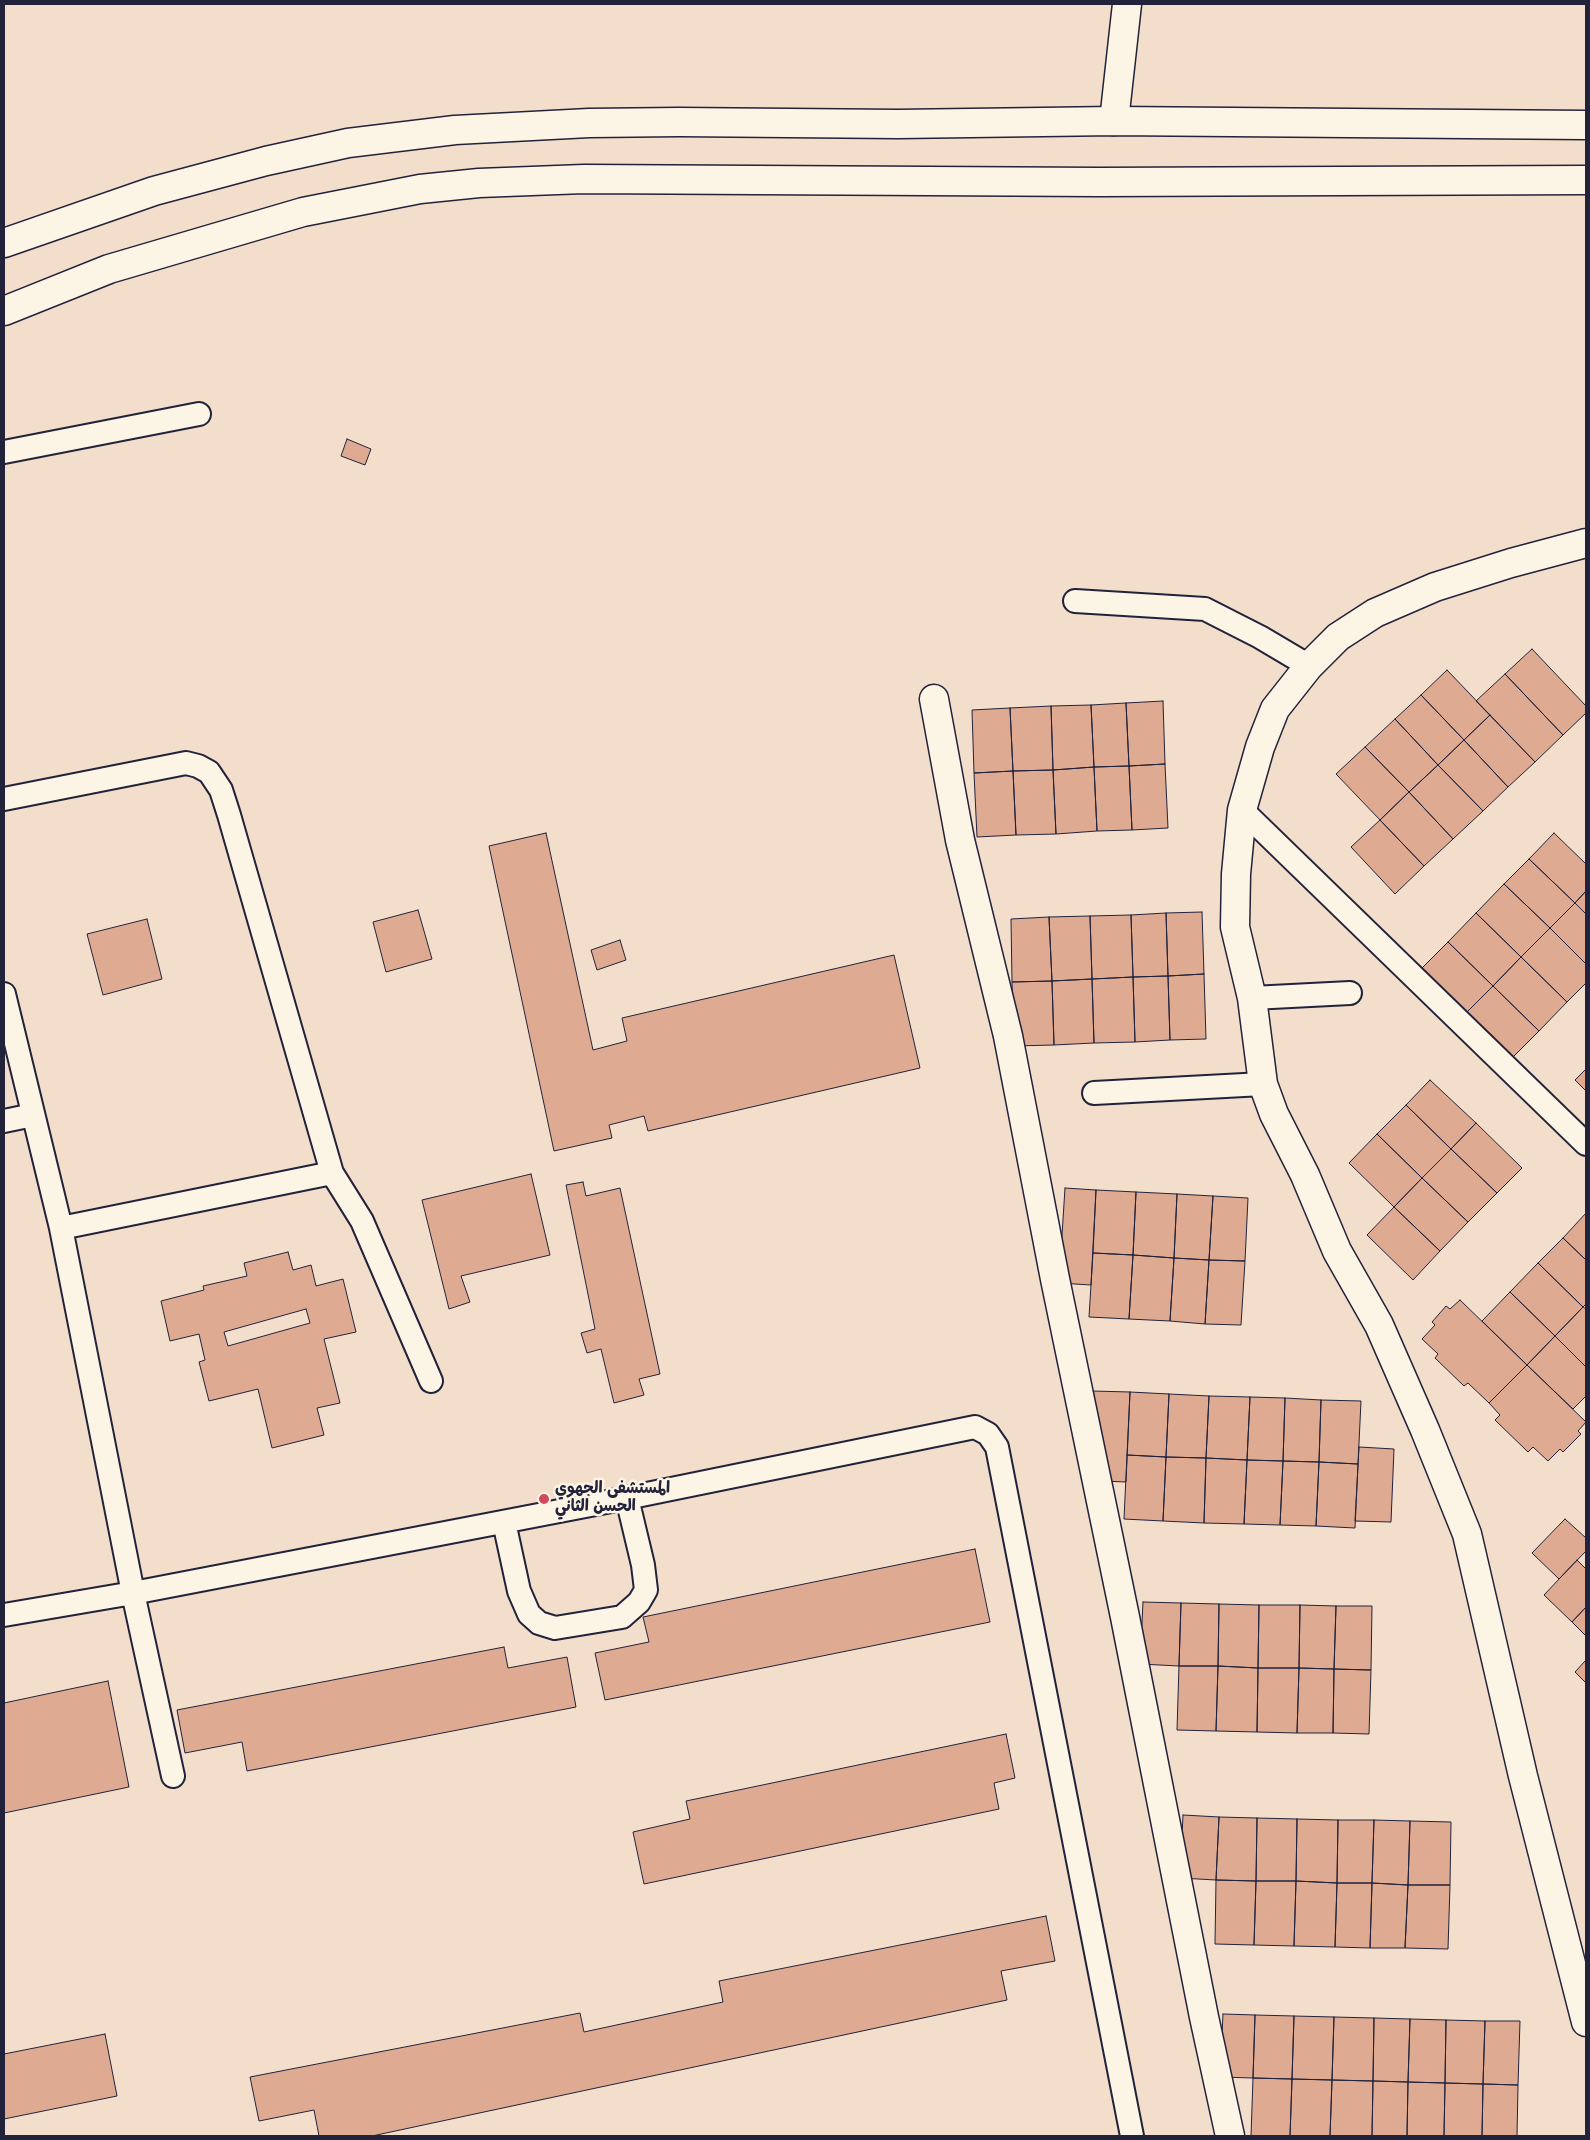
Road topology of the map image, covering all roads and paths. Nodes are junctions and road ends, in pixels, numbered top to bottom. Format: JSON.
{"nodes":[{"id":1,"x":1127,"y":4,"type":"edge"},
{"id":2,"x":1114,"y":121,"type":"junction"},
{"id":3,"x":1586,"y":125,"type":"edge"},
{"id":4,"x":1586,"y":180,"type":"edge"},
{"id":5,"x":4,"y":244,"type":"edge"},
{"id":6,"x":4,"y":311,"type":"edge"},
{"id":7,"x":199,"y":414,"type":"dead end"},
{"id":8,"x":4,"y":452,"type":"edge"},
{"id":9,"x":1586,"y":543,"type":"edge"},
{"id":10,"x":1075,"y":601,"type":"dead end"},
{"id":11,"x":1309,"y":666,"type":"junction"},
{"id":12,"x":934,"y":699,"type":"dead end"},
{"id":13,"x":4,"y":798,"type":"edge"},
{"id":14,"x":1242,"y":810,"type":"junction"},
{"id":15,"x":1350,"y":993,"type":"dead end"},
{"id":16,"x":4,"y":994,"type":"edge"},
{"id":17,"x":1252,"y":998,"type":"junction"},
{"id":18,"x":1263,"y":1084,"type":"junction"},
{"id":19,"x":1094,"y":1093,"type":"dead end"},
{"id":20,"x":33,"y":1115,"type":"junction"},
{"id":21,"x":4,"y":1121,"type":"edge"},
{"id":22,"x":1586,"y":1144,"type":"edge"},
{"id":23,"x":332,"y":1174,"type":"junction"},
{"id":24,"x":61,"y":1228,"type":"junction"},
{"id":25,"x":431,"y":1381,"type":"dead end"},
{"id":26,"x":627,"y":1498,"type":"junction"},
{"id":27,"x":504,"y":1522,"type":"junction"},
{"id":28,"x":133,"y":1593,"type":"junction"},
{"id":29,"x":4,"y":1614,"type":"edge"},
{"id":30,"x":173,"y":1776,"type":"dead end"},
{"id":31,"x":1586,"y":2022,"type":"edge"},
{"id":32,"x":1132,"y":2136,"type":"edge"},
{"id":33,"x":1230,"y":2136,"type":"edge"}],
"edges":[{"from":1,"to":2,"type":"main road"},
{"from":2,"to":3,"type":"main road"},
{"from":2,"to":5,"type":"main road"},
{"from":4,"to":6,"type":"main road"},
{"from":7,"to":8,"type":"lane"},
{"from":9,"to":11,"type":"main road"},
{"from":10,"to":11,"type":"lane"},
{"from":11,"to":14,"type":"main road"},
{"from":12,"to":33,"type":"main road"},
{"from":13,"to":23,"type":"lane"},
{"from":14,"to":17,"type":"main road"},
{"from":14,"to":22,"type":"lane"},
{"from":15,"to":17,"type":"lane"},
{"from":16,"to":20,"type":"lane"},
{"from":17,"to":18,"type":"main road"},
{"from":18,"to":19,"type":"lane"},
{"from":18,"to":31,"type":"main road"},
{"from":20,"to":21,"type":"lane"},
{"from":20,"to":24,"type":"lane"},
{"from":23,"to":24,"type":"lane"},
{"from":23,"to":25,"type":"lane"},
{"from":24,"to":28,"type":"lane"},
{"from":26,"to":27,"type":"lane"},
{"from":26,"to":27,"type":"lane"},
{"from":26,"to":32,"type":"lane"},
{"from":27,"to":28,"type":"lane"},
{"from":28,"to":29,"type":"lane"},
{"from":28,"to":30,"type":"lane"}]}
